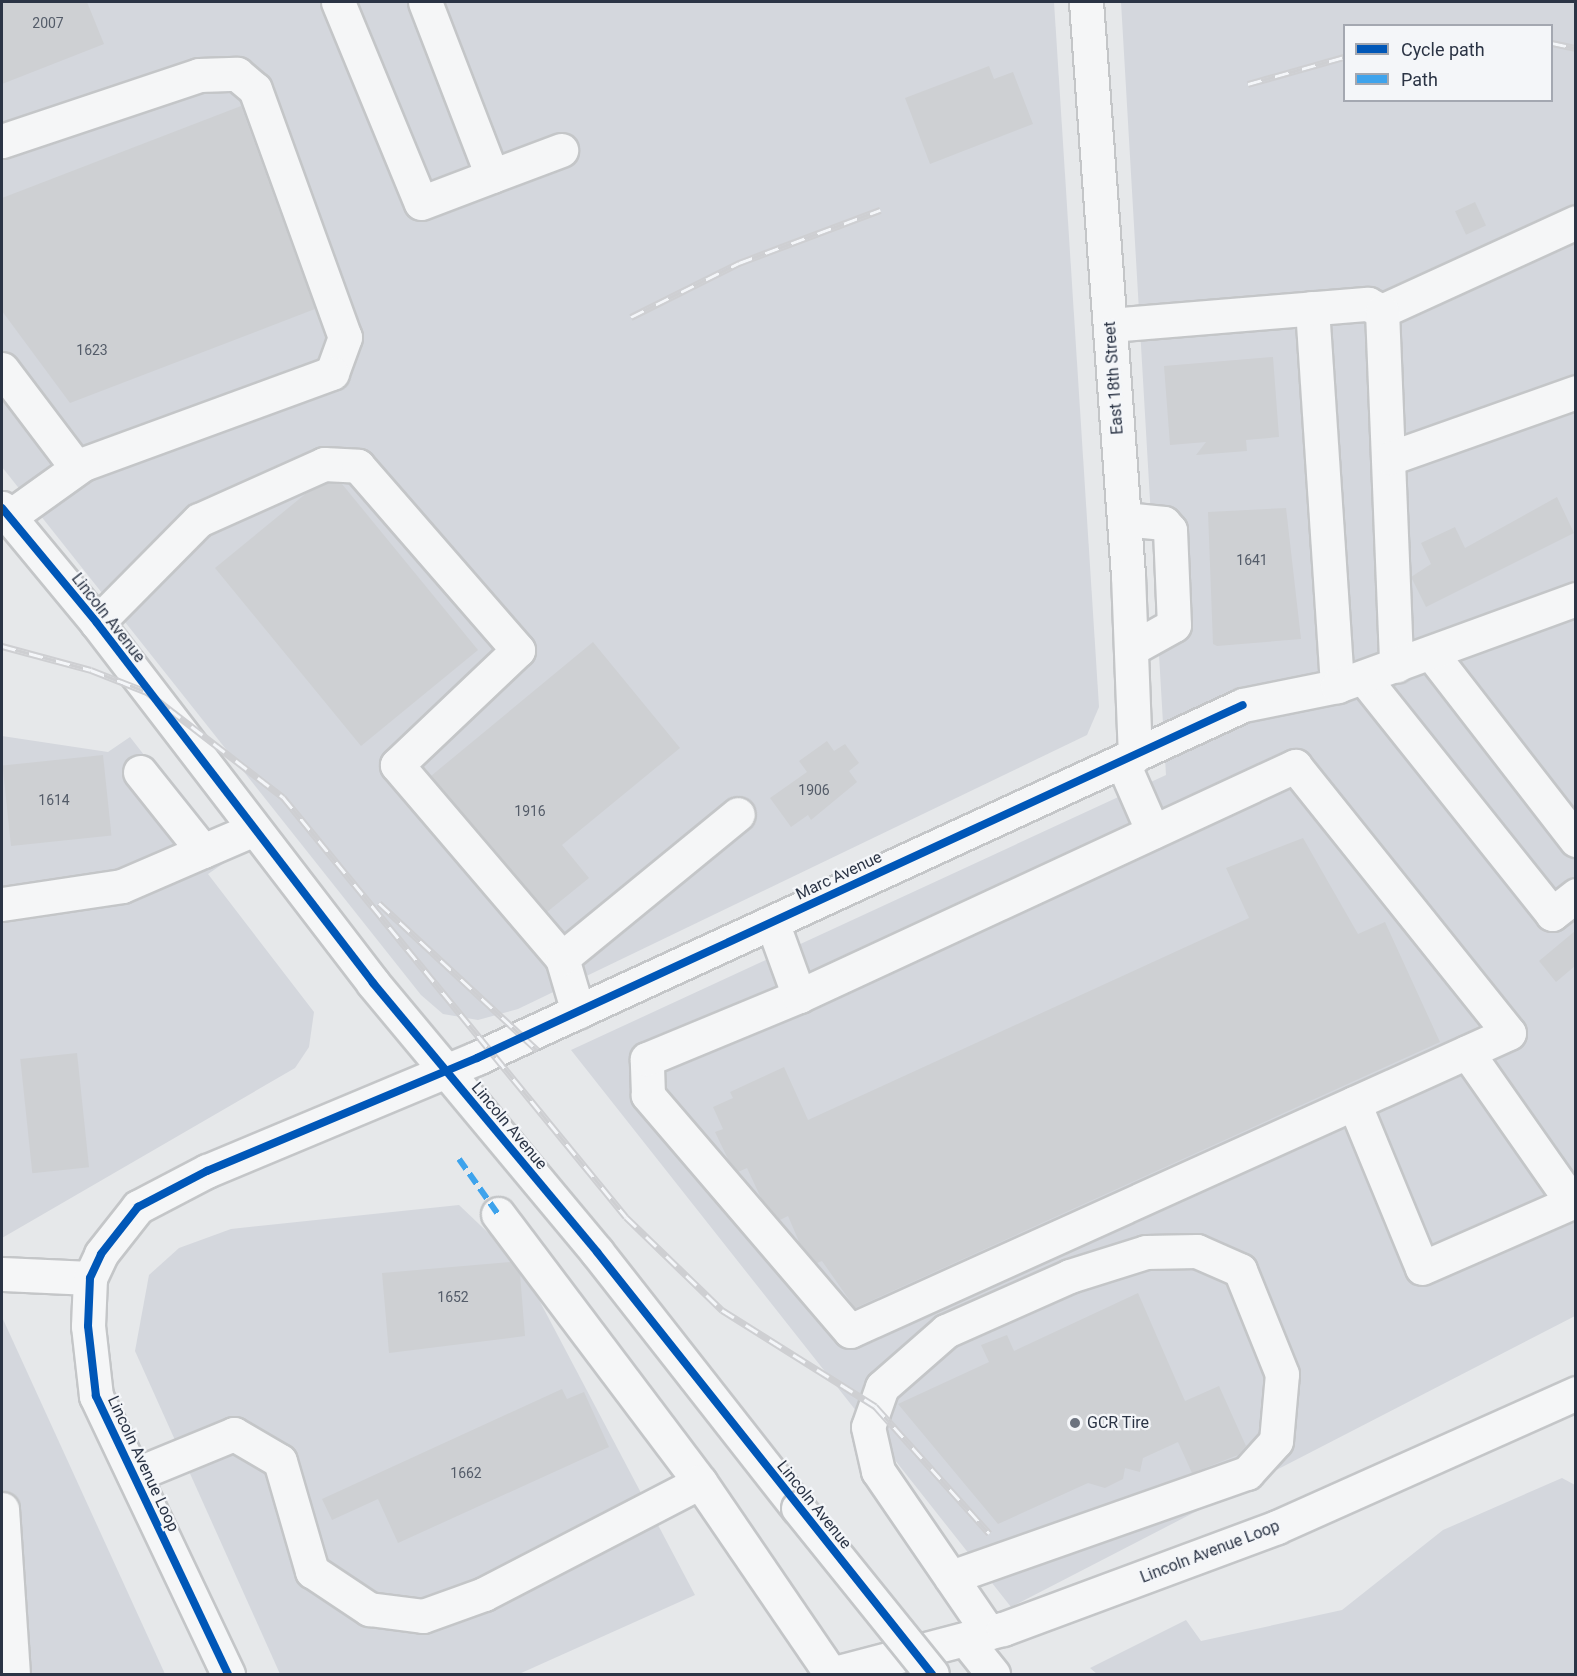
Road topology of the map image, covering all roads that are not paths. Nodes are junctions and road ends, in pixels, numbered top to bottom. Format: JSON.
{"nodes":[{"id":1,"x":338,"y":2,"type":"edge"},
{"id":2,"x":425,"y":2,"type":"edge"},
{"id":3,"x":1086,"y":2,"type":"edge"},
{"id":4,"x":2,"y":141,"type":"edge"},
{"id":5,"x":561,"y":150,"type":"dead end"},
{"id":6,"x":492,"y":176,"type":"junction"},
{"id":7,"x":1575,"y":222,"type":"edge"},
{"id":8,"x":1312,"y":308,"type":"junction"},
{"id":9,"x":1382,"y":311,"type":"junction"},
{"id":10,"x":1110,"y":325,"type":"junction"},
{"id":11,"x":2,"y":369,"type":"edge"},
{"id":12,"x":1575,"y":392,"type":"edge"},
{"id":13,"x":1390,"y":458,"type":"junction"},
{"id":14,"x":77,"y":468,"type":"junction"},
{"id":15,"x":5,"y":513,"type":"edge"},
{"id":16,"x":1124,"y":519,"type":"junction"},
{"id":17,"x":1575,"y":600,"type":"edge"},
{"id":18,"x":96,"y":622,"type":"junction"},
{"id":19,"x":1131,"y":649,"type":"junction"},
{"id":20,"x":1431,"y":653,"type":"junction"},
{"id":21,"x":1396,"y":666,"type":"junction"},
{"id":22,"x":1350,"y":681,"type":"junction"},
{"id":23,"x":1128,"y":758,"type":"junction"},
{"id":24,"x":140,"y":772,"type":"dead end"},
{"id":25,"x":738,"y":814,"type":"dead end"},
{"id":26,"x":252,"y":830,"type":"junction"},
{"id":27,"x":1153,"y":832,"type":"junction"},
{"id":28,"x":1575,"y":840,"type":"edge"},
{"id":29,"x":203,"y":851,"type":"junction"},
{"id":30,"x":1575,"y":896,"type":"edge"},
{"id":31,"x":2,"y":904,"type":"edge"},
{"id":32,"x":772,"y":922,"type":"junction"},
{"id":33,"x":562,"y":958,"type":"junction"},
{"id":34,"x":799,"y":996,"type":"junction"},
{"id":35,"x":578,"y":1012,"type":"junction"},
{"id":36,"x":1467,"y":1052,"type":"junction"},
{"id":37,"x":446,"y":1072,"type":"junction"},
{"id":38,"x":1354,"y":1103,"type":"junction"},
{"id":39,"x":498,"y":1214,"type":"dead end"},
{"id":40,"x":2,"y":1274,"type":"edge"},
{"id":41,"x":90,"y":1278,"type":"junction"},
{"id":42,"x":1575,"y":1393,"type":"edge"},
{"id":43,"x":134,"y":1475,"type":"junction"},
{"id":44,"x":700,"y":1482,"type":"junction"},
{"id":45,"x":2,"y":1509,"type":"edge"},
{"id":46,"x":951,"y":1577,"type":"junction"},
{"id":47,"x":977,"y":1636,"type":"junction"},
{"id":48,"x":13,"y":1674,"type":"edge"},
{"id":49,"x":228,"y":1674,"type":"edge"},
{"id":50,"x":831,"y":1674,"type":"edge"},
{"id":51,"x":932,"y":1674,"type":"edge"},
{"id":52,"x":993,"y":1674,"type":"edge"}],
"edges":[{"from":1,"to":6,"type":"street"},
{"from":2,"to":6,"type":"street"},
{"from":3,"to":10,"type":"street","name":"East 18th Street"},
{"from":4,"to":14,"type":"street"},
{"from":5,"to":6,"type":"street"},
{"from":7,"to":9,"type":"street"},
{"from":8,"to":9,"type":"street"},
{"from":8,"to":10,"type":"street"},
{"from":8,"to":22,"type":"street"},
{"from":9,"to":13,"type":"street"},
{"from":10,"to":16,"type":"street","name":"East 18th Street"},
{"from":11,"to":14,"type":"street"},
{"from":12,"to":13,"type":"street"},
{"from":13,"to":21,"type":"street"},
{"from":14,"to":15,"type":"street"},
{"from":15,"to":18,"type":"street","name":"Lincoln Avenue"},
{"from":16,"to":19,"type":"street","name":"East 18th Street"},
{"from":16,"to":19,"type":"street"},
{"from":17,"to":20,"type":"street","name":"Marc Avenue"},
{"from":18,"to":26,"type":"street","name":"Lincoln Avenue"},
{"from":18,"to":33,"type":"street"},
{"from":19,"to":23,"type":"street","name":"East 18th Street"},
{"from":20,"to":21,"type":"street","name":"Marc Avenue"},
{"from":20,"to":28,"type":"street"},
{"from":21,"to":22,"type":"street","name":"Marc Avenue"},
{"from":22,"to":23,"type":"street","name":"Marc Avenue"},
{"from":22,"to":30,"type":"street"},
{"from":23,"to":27,"type":"street"},
{"from":23,"to":32,"type":"street","name":"Marc Avenue"},
{"from":24,"to":29,"type":"street"},
{"from":25,"to":33,"type":"street"},
{"from":26,"to":29,"type":"street"},
{"from":26,"to":37,"type":"street","name":"Lincoln Avenue"},
{"from":27,"to":34,"type":"street"},
{"from":27,"to":36,"type":"street"},
{"from":29,"to":31,"type":"street"},
{"from":32,"to":34,"type":"street"},
{"from":32,"to":35,"type":"street","name":"Marc Avenue"},
{"from":33,"to":35,"type":"street"},
{"from":34,"to":38,"type":"street"},
{"from":35,"to":37,"type":"street","name":"Marc Avenue"},
{"from":36,"to":38,"type":"street"},
{"from":36,"to":38,"type":"street"},
{"from":37,"to":41,"type":"street","name":"Lincoln Avenue Loop"},
{"from":37,"to":51,"type":"street","name":"Lincoln Avenue","bridge":true},
{"from":39,"to":44,"type":"street"},
{"from":40,"to":41,"type":"street"},
{"from":41,"to":43,"type":"street","name":"Lincoln Avenue Loop"},
{"from":42,"to":47,"type":"street","name":"Lincoln Avenue Loop"},
{"from":43,"to":44,"type":"street"},
{"from":43,"to":49,"type":"street","name":"Lincoln Avenue Loop"},
{"from":44,"to":50,"type":"street"},
{"from":45,"to":48,"type":"street"},
{"from":46,"to":46,"type":"street"},
{"from":46,"to":47,"type":"street"},
{"from":47,"to":50,"type":"street","name":"Lincoln Avenue Loop"},
{"from":47,"to":52,"type":"street"}]}
